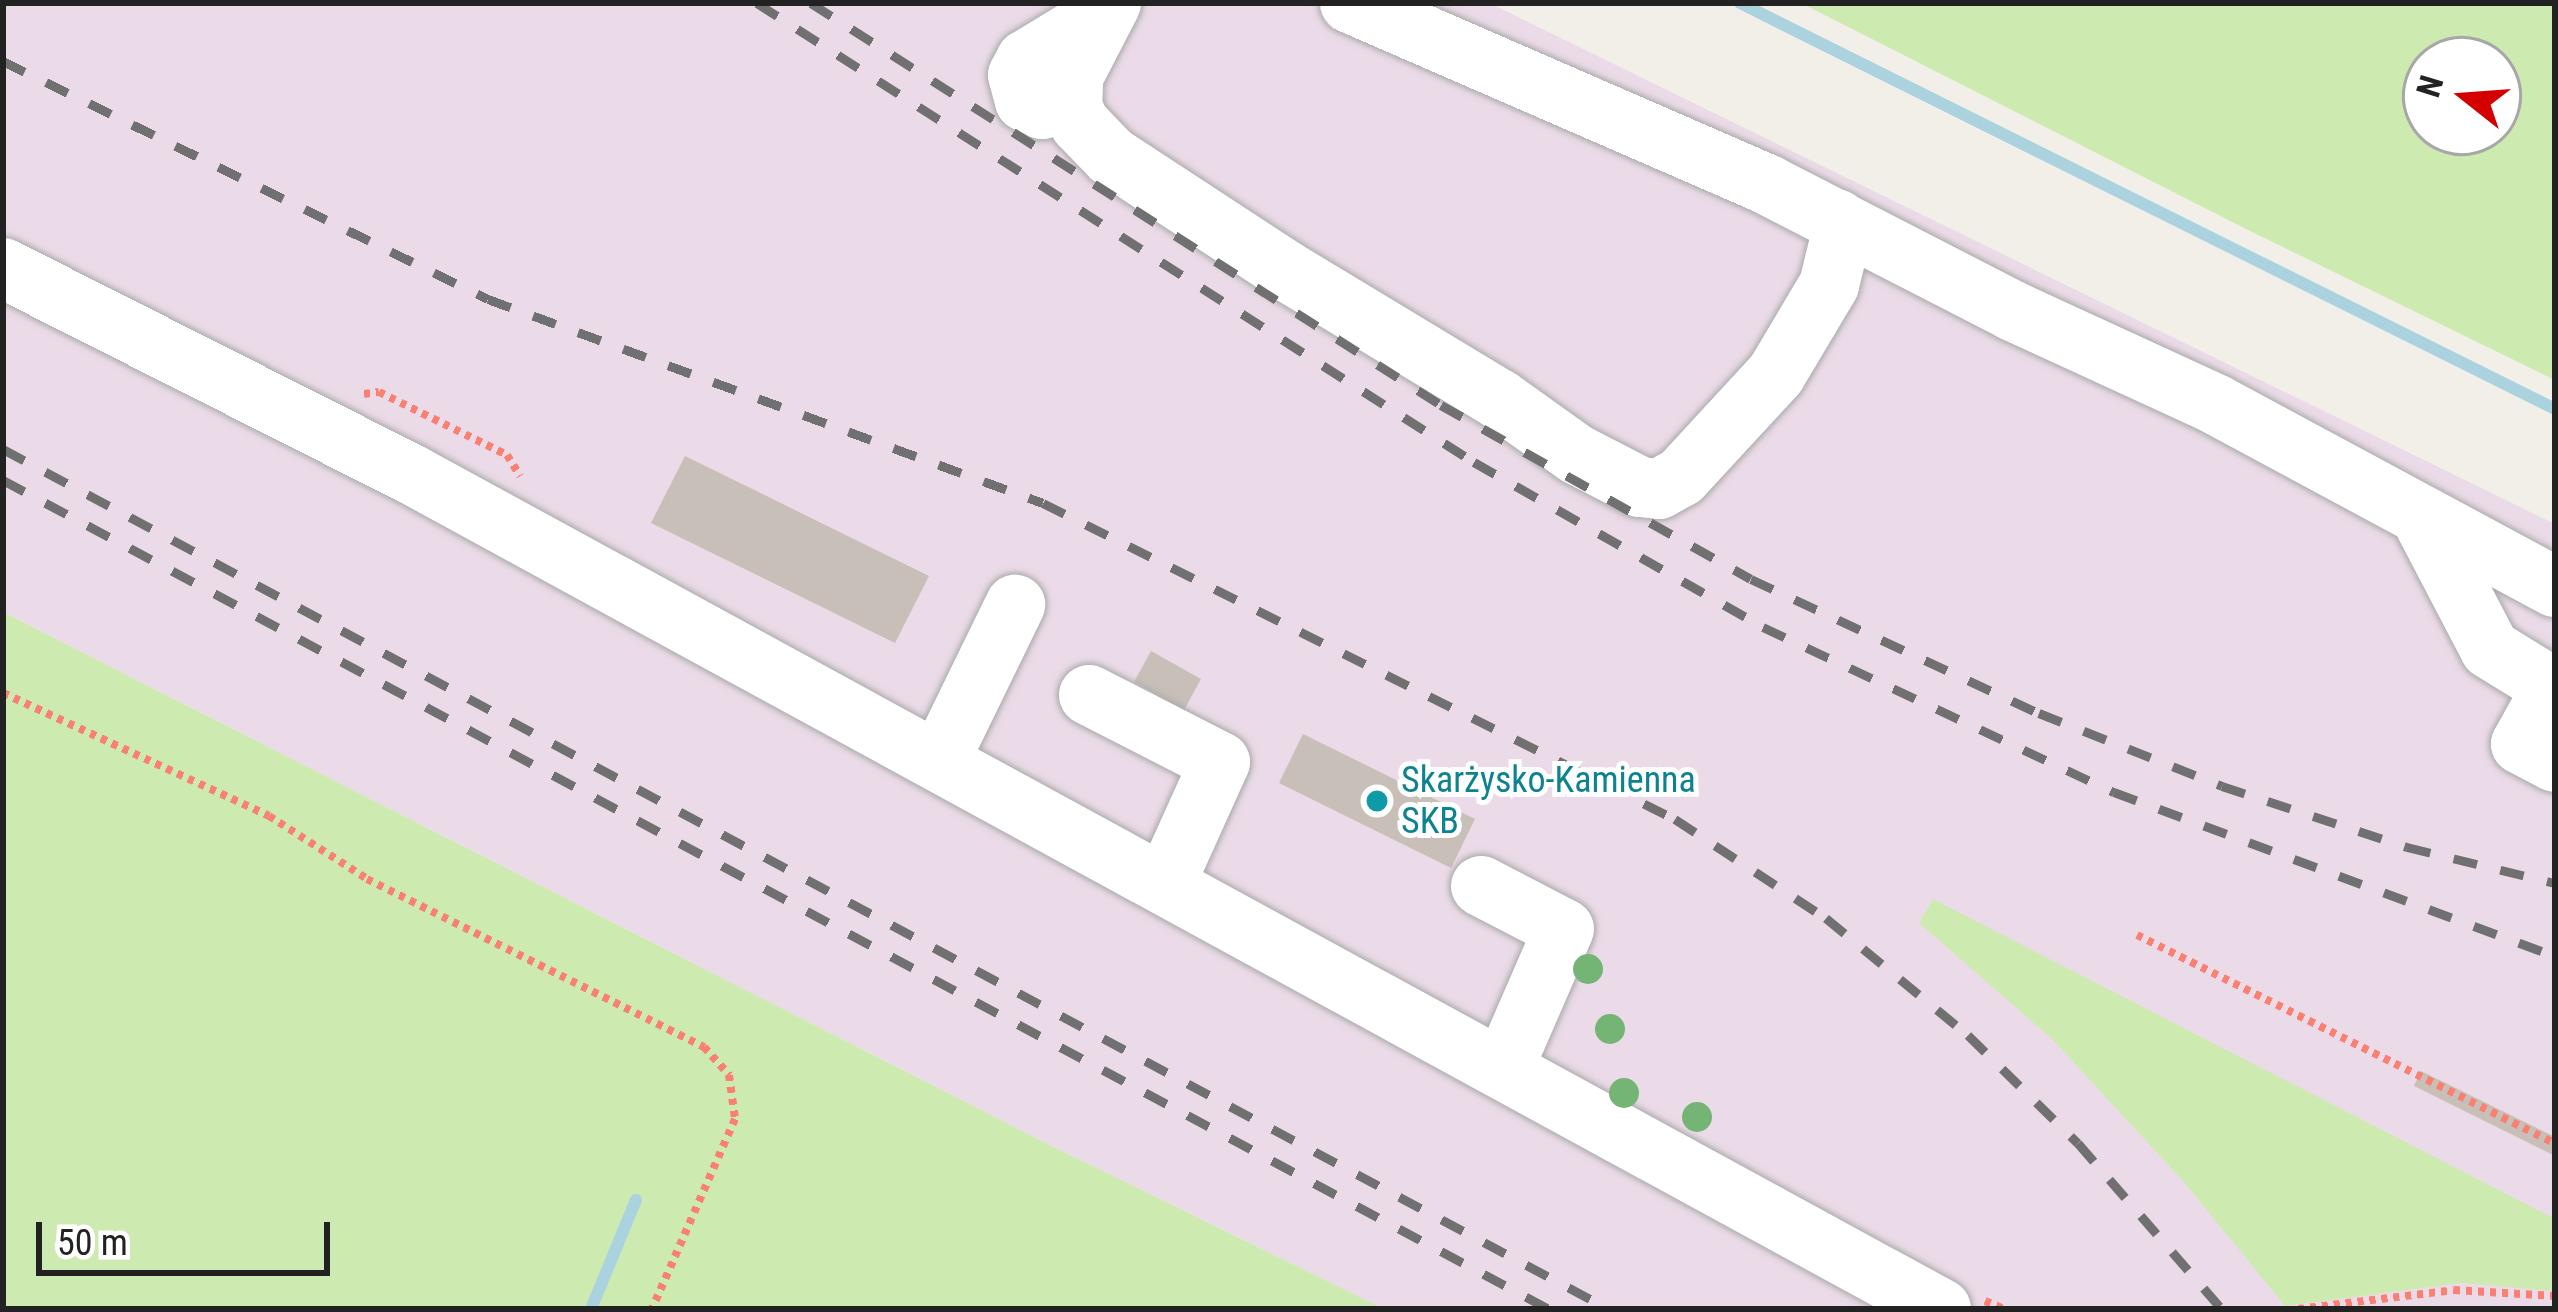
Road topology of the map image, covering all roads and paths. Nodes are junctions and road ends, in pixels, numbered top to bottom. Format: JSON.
{"nodes":[{"id":1,"x":1350,"y":3,"type":"edge"},
{"id":2,"x":1107,"y":9,"type":"edge"},
{"id":3,"x":1837,"y":219,"type":"junction"},
{"id":4,"x":3,"y":268,"type":"edge"},
{"id":5,"x":2420,"y":515,"type":"junction"},
{"id":6,"x":2555,"y":587,"type":"edge"},
{"id":7,"x":1015,"y":605,"type":"dead end"},
{"id":8,"x":2554,"y":689,"type":"edge"},
{"id":9,"x":3,"y":693,"type":"edge"},
{"id":10,"x":1089,"y":695,"type":"dead end"},
{"id":11,"x":939,"y":761,"type":"junction"},
{"id":12,"x":2555,"y":762,"type":"edge"},
{"id":13,"x":1165,"y":884,"type":"junction"},
{"id":14,"x":1480,"y":886,"type":"dead end"},
{"id":15,"x":2137,"y":935,"type":"dead end"},
{"id":16,"x":1503,"y":1069,"type":"junction"},
{"id":17,"x":2555,"y":1143,"type":"edge"},
{"id":18,"x":2555,"y":1296,"type":"edge"},
{"id":19,"x":652,"y":1309,"type":"edge"},
{"id":20,"x":1941,"y":1309,"type":"edge"},
{"id":21,"x":2298,"y":1309,"type":"edge"}],
"edges":[{"from":1,"to":3,"type":"lane"},
{"from":2,"to":3,"type":"lane"},
{"from":3,"to":5,"type":"lane"},
{"from":4,"to":11,"type":"lane"},
{"from":5,"to":6,"type":"lane"},
{"from":5,"to":8,"type":"lane"},
{"from":7,"to":11,"type":"lane"},
{"from":8,"to":12,"type":"lane"},
{"from":9,"to":19,"type":"path"},
{"from":10,"to":13,"type":"lane"},
{"from":11,"to":13,"type":"lane"},
{"from":13,"to":16,"type":"lane"},
{"from":14,"to":16,"type":"lane"},
{"from":15,"to":17,"type":"path"},
{"from":16,"to":20,"type":"lane"},
{"from":18,"to":21,"type":"path"}]}
